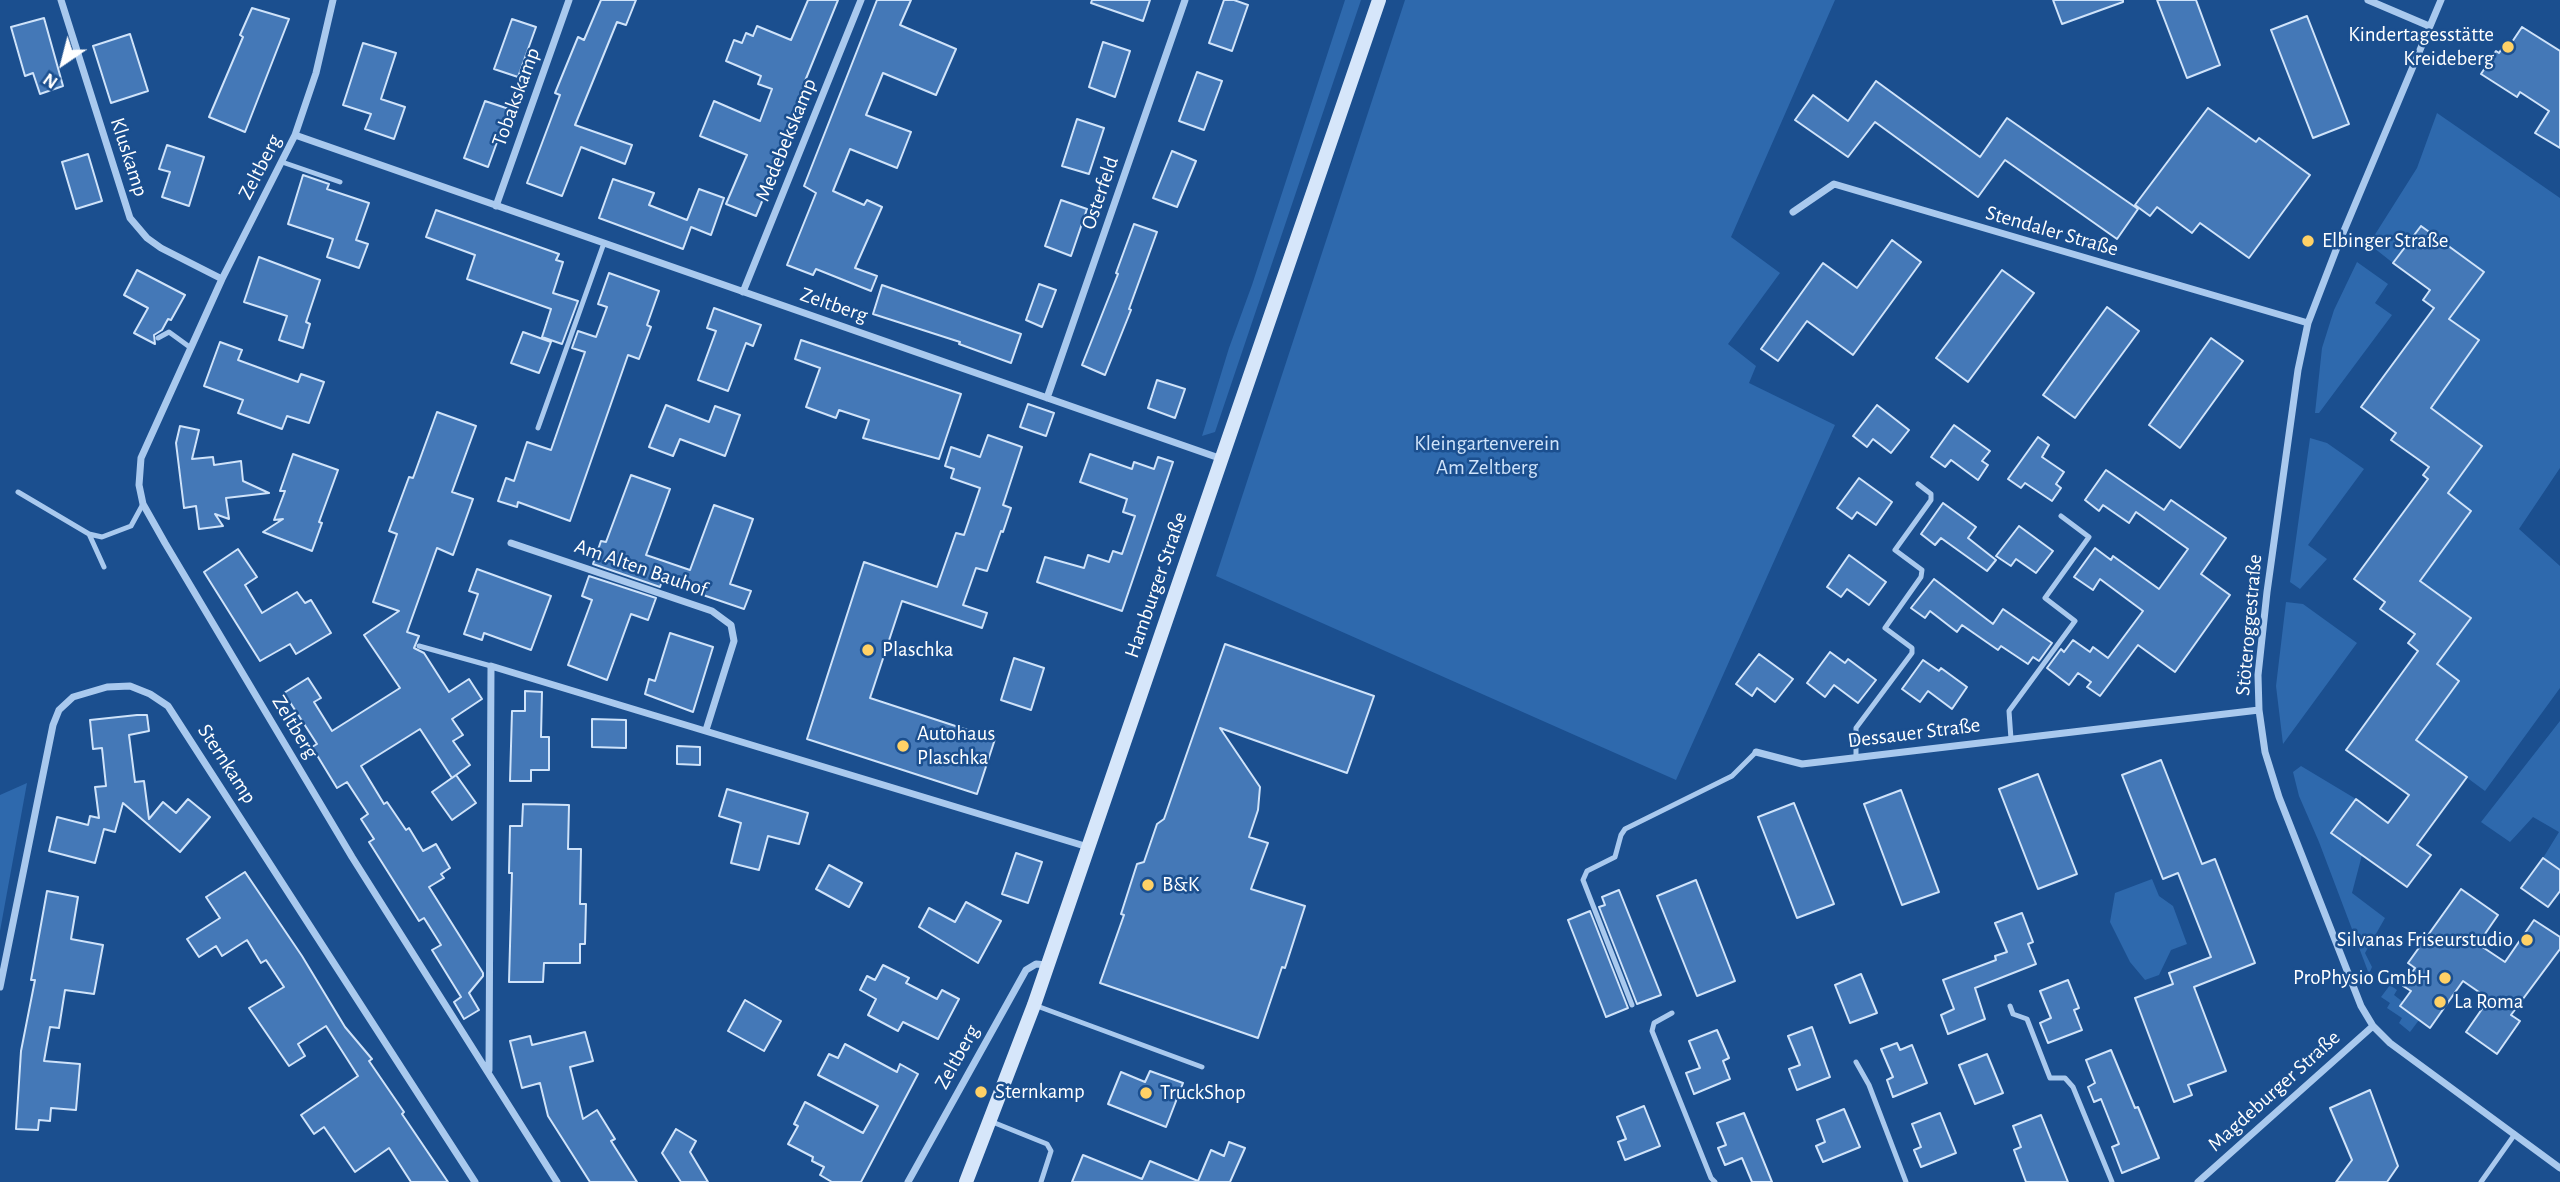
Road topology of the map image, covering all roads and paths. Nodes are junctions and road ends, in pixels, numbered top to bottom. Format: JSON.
{"nodes":[{"id":1,"x":61,"y":0,"type":"edge"},
{"id":2,"x":333,"y":0,"type":"edge"},
{"id":3,"x":569,"y":0,"type":"edge"},
{"id":4,"x":860,"y":0,"type":"edge"},
{"id":5,"x":1185,"y":0,"type":"edge"},
{"id":6,"x":1379,"y":0,"type":"edge"},
{"id":7,"x":2368,"y":0,"type":"edge"},
{"id":8,"x":2441,"y":0,"type":"edge"},
{"id":9,"x":2429,"y":26,"type":"junction"},
{"id":10,"x":295,"y":135,"type":"junction"},
{"id":11,"x":282,"y":162,"type":"junction"},
{"id":12,"x":340,"y":182,"type":"dead end"},
{"id":13,"x":496,"y":206,"type":"junction"},
{"id":14,"x":1793,"y":212,"type":"dead end"},
{"id":15,"x":604,"y":243,"type":"junction"},
{"id":16,"x":222,"y":279,"type":"junction"},
{"id":17,"x":743,"y":292,"type":"junction"},
{"id":18,"x":2308,"y":324,"type":"junction"},
{"id":19,"x":158,"y":338,"type":"dead end"},
{"id":20,"x":191,"y":348,"type":"junction"},
{"id":21,"x":1047,"y":398,"type":"junction"},
{"id":22,"x":537,"y":428,"type":"dead end"},
{"id":23,"x":1222,"y":459,"type":"junction"},
{"id":24,"x":1918,"y":484,"type":"dead end"},
{"id":25,"x":18,"y":492,"type":"dead end"},
{"id":26,"x":143,"y":504,"type":"junction"},
{"id":27,"x":2061,"y":516,"type":"dead end"},
{"id":28,"x":89,"y":534,"type":"junction"},
{"id":29,"x":511,"y":543,"type":"dead end"},
{"id":30,"x":104,"y":567,"type":"dead end"},
{"id":31,"x":419,"y":646,"type":"dead end"},
{"id":32,"x":491,"y":666,"type":"junction"},
{"id":33,"x":2259,"y":710,"type":"junction"},
{"id":34,"x":706,"y":730,"type":"junction"},
{"id":35,"x":2011,"y":739,"type":"junction"},
{"id":36,"x":1756,"y":752,"type":"joint"},
{"id":37,"x":1856,"y":757,"type":"junction"},
{"id":38,"x":1088,"y":847,"type":"junction"},
{"id":39,"x":1047,"y":965,"type":"junction"},
{"id":40,"x":0,"y":987,"type":"edge"},
{"id":41,"x":1034,"y":1005,"type":"junction"},
{"id":42,"x":1632,"y":1005,"type":"dead end"},
{"id":43,"x":2010,"y":1006,"type":"dead end"},
{"id":44,"x":1672,"y":1013,"type":"dead end"},
{"id":45,"x":2373,"y":1026,"type":"junction"},
{"id":46,"x":1856,"y":1062,"type":"dead end"},
{"id":47,"x":1202,"y":1066,"type":"dead end"},
{"id":48,"x":489,"y":1071,"type":"junction"},
{"id":49,"x":990,"y":1121,"type":"junction"},
{"id":50,"x":2515,"y":1135,"type":"junction"},
{"id":51,"x":2560,"y":1168,"type":"edge"},
{"id":52,"x":475,"y":1182,"type":"edge"},
{"id":53,"x":557,"y":1182,"type":"edge"},
{"id":54,"x":908,"y":1182,"type":"edge"},
{"id":55,"x":966,"y":1182,"type":"edge"},
{"id":56,"x":1041,"y":1182,"type":"edge"},
{"id":57,"x":1715,"y":1182,"type":"edge"},
{"id":58,"x":1906,"y":1182,"type":"edge"},
{"id":59,"x":2112,"y":1182,"type":"edge"},
{"id":60,"x":2198,"y":1182,"type":"edge"},
{"id":61,"x":2480,"y":1182,"type":"edge"}],
"edges":[{"from":1,"to":16,"type":"street","name":"Kluskamp"},
{"from":2,"to":10,"type":"street"},
{"from":3,"to":13,"type":"street","name":"Tobakskamp"},
{"from":4,"to":17,"type":"street","name":"Medebekskamp"},
{"from":5,"to":21,"type":"street","name":"Osterfeld"},
{"from":6,"to":23,"type":"main road","name":"Hamburger Straße"},
{"from":7,"to":9,"type":"street"},
{"from":8,"to":9,"type":"street","name":"Stöteroggestraße"},
{"from":9,"to":18,"type":"street","name":"Stöteroggestraße"},
{"from":10,"to":11,"type":"street","name":"Zeltberg"},
{"from":10,"to":13,"type":"street","name":"Zeltberg"},
{"from":11,"to":12,"type":"lane"},
{"from":11,"to":16,"type":"street","name":"Zeltberg"},
{"from":13,"to":15,"type":"street","name":"Zeltberg"},
{"from":14,"to":18,"type":"street","name":"Stendaler Straße"},
{"from":15,"to":17,"type":"street","name":"Zeltberg"},
{"from":15,"to":22,"type":"lane"},
{"from":16,"to":20,"type":"street","name":"Zeltberg"},
{"from":17,"to":21,"type":"street","name":"Zeltberg"},
{"from":18,"to":33,"type":"street","name":"Stöteroggestraße"},
{"from":19,"to":20,"type":"lane"},
{"from":20,"to":26,"type":"street","name":"Zeltberg"},
{"from":21,"to":23,"type":"street","name":"Zeltberg"},
{"from":23,"to":38,"type":"main road","name":"Hamburger Straße"},
{"from":24,"to":37,"type":"lane"},
{"from":25,"to":28,"type":"lane"},
{"from":26,"to":28,"type":"lane"},
{"from":26,"to":48,"type":"street","name":"Zeltberg"},
{"from":27,"to":35,"type":"lane"},
{"from":28,"to":30,"type":"lane"},
{"from":29,"to":34,"type":"street","name":"Am Alten Bauhof"},
{"from":31,"to":32,"type":"lane"},
{"from":32,"to":34,"type":"street"},
{"from":32,"to":48,"type":"street"},
{"from":33,"to":35,"type":"street","name":"Dessauer Straße"},
{"from":33,"to":45,"type":"street","name":"Stöteroggestraße"},
{"from":34,"to":38,"type":"street"},
{"from":35,"to":37,"type":"street","name":"Dessauer Straße"},
{"from":36,"to":37,"type":"street","name":"Dessauer Straße"},
{"from":36,"to":42,"type":"lane","name":"Dessauer Straße"},
{"from":38,"to":39,"type":"main road","name":"Hamburger Straße"},
{"from":39,"to":41,"type":"main road","name":"Hamburger Straße"},
{"from":39,"to":54,"type":"street","name":"Zeltberg"},
{"from":40,"to":52,"type":"street","name":"Sternkamp"},
{"from":41,"to":47,"type":"lane"},
{"from":41,"to":49,"type":"main road","name":"Hamburger Straße"},
{"from":43,"to":59,"type":"lane"},
{"from":44,"to":57,"type":"lane"},
{"from":45,"to":50,"type":"street","name":"Stöteroggestraße"},
{"from":45,"to":60,"type":"street","name":"Magdeburger Straße"},
{"from":46,"to":58,"type":"lane"},
{"from":48,"to":53,"type":"street","name":"Zeltberg"},
{"from":49,"to":55,"type":"main road","name":"Hamburger Straße"},
{"from":49,"to":56,"type":"lane"},
{"from":50,"to":51,"type":"street","name":"Stöteroggestraße"},
{"from":50,"to":61,"type":"lane"}]}
